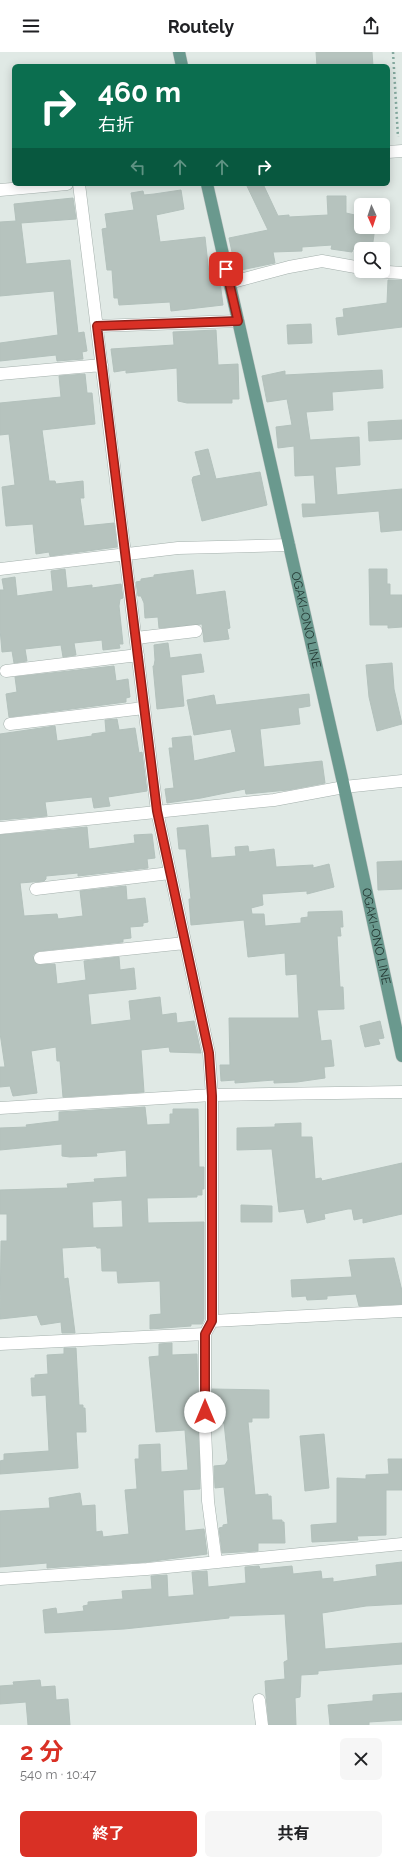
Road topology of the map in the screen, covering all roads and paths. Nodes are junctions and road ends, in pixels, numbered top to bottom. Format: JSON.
{"nodes":[{"id":1,"x":179,"y":52,"type":"edge"},
{"id":2,"x":394,"y":52,"type":"edge"},
{"id":3,"x":182,"y":64,"type":"edge"},
{"id":4,"x":396,"y":151,"type":"edge"},
{"id":5,"x":45,"y":186,"type":"edge"},
{"id":6,"x":79,"y":186,"type":"edge"},
{"id":7,"x":207,"y":186,"type":"edge"},
{"id":8,"x":0,"y":190,"type":"edge"},
{"id":9,"x":354,"y":267,"type":"edge"},
{"id":10,"x":390,"y":272,"type":"edge"},
{"id":11,"x":402,"y":273,"type":"edge"},
{"id":12,"x":230,"y":283,"type":"junction"},
{"id":13,"x":238,"y":321,"type":"junction"},
{"id":14,"x":97,"y":326,"type":"junction"},
{"id":15,"x":102,"y":364,"type":"junction"},
{"id":16,"x":0,"y":374,"type":"edge"},
{"id":17,"x":289,"y":545,"type":"junction"},
{"id":18,"x":126,"y":554,"type":"junction"},
{"id":19,"x":0,"y":569,"type":"edge"},
{"id":20,"x":196,"y":631,"type":"dead end"},
{"id":21,"x":136,"y":638,"type":"junction"},
{"id":22,"x":138,"y":656,"type":"junction"},
{"id":23,"x":6,"y":671,"type":"dead end"},
{"id":24,"x":144,"y":708,"type":"junction"},
{"id":25,"x":10,"y":724,"type":"dead end"},
{"id":26,"x":402,"y":781,"type":"edge"},
{"id":27,"x":344,"y":787,"type":"junction"},
{"id":28,"x":157,"y":811,"type":"junction"},
{"id":29,"x":0,"y":828,"type":"edge"},
{"id":30,"x":170,"y":873,"type":"junction"},
{"id":31,"x":36,"y":889,"type":"dead end"},
{"id":32,"x":186,"y":943,"type":"junction"},
{"id":33,"x":40,"y":958,"type":"dead end"},
{"id":34,"x":402,"y":1056,"type":"edge"},
{"id":35,"x":402,"y":1092,"type":"edge"},
{"id":36,"x":212,"y":1096,"type":"junction"},
{"id":37,"x":0,"y":1108,"type":"edge"},
{"id":38,"x":402,"y":1312,"type":"edge"},
{"id":39,"x":212,"y":1321,"type":"junction"},
{"id":40,"x":205,"y":1334,"type":"junction"},
{"id":41,"x":0,"y":1344,"type":"edge"},
{"id":42,"x":402,"y":1544,"type":"edge"},
{"id":43,"x":216,"y":1562,"type":"junction"},
{"id":44,"x":0,"y":1579,"type":"edge"},
{"id":45,"x":259,"y":1700,"type":"dead end"},
{"id":46,"x":262,"y":1725,"type":"edge"}],
"edges":[{"from":1,"to":3,"type":"main road"},
{"from":2,"to":4,"type":"path"},
{"from":5,"to":8,"type":"street"},
{"from":6,"to":14,"type":"street"},
{"from":7,"to":12,"type":"main road","name":"OGAKI-ONO LINE"},
{"from":9,"to":12,"type":"street"},
{"from":10,"to":11,"type":"street"},
{"from":12,"to":13,"type":"main road","name":"OGAKI-ONO LINE"},
{"from":13,"to":14,"type":"street"},
{"from":13,"to":17,"type":"main road","name":"OGAKI-ONO LINE"},
{"from":14,"to":15,"type":"street"},
{"from":15,"to":16,"type":"street"},
{"from":15,"to":18,"type":"street"},
{"from":17,"to":18,"type":"street"},
{"from":17,"to":27,"type":"main road","name":"OGAKI-ONO LINE"},
{"from":18,"to":19,"type":"street"},
{"from":18,"to":21,"type":"street"},
{"from":20,"to":21,"type":"street"},
{"from":21,"to":22,"type":"street"},
{"from":22,"to":23,"type":"street"},
{"from":22,"to":24,"type":"street"},
{"from":24,"to":25,"type":"street"},
{"from":24,"to":28,"type":"street"},
{"from":26,"to":27,"type":"street"},
{"from":27,"to":28,"type":"street"},
{"from":27,"to":34,"type":"main road","name":"OGAKI-ONO LINE"},
{"from":28,"to":29,"type":"street"},
{"from":28,"to":30,"type":"street"},
{"from":30,"to":31,"type":"street"},
{"from":30,"to":32,"type":"street"},
{"from":32,"to":33,"type":"street"},
{"from":32,"to":36,"type":"street"},
{"from":35,"to":36,"type":"street"},
{"from":36,"to":37,"type":"street"},
{"from":36,"to":39,"type":"street"},
{"from":38,"to":39,"type":"street"},
{"from":39,"to":40,"type":"street"},
{"from":40,"to":41,"type":"street"},
{"from":40,"to":43,"type":"street"},
{"from":42,"to":43,"type":"street"},
{"from":43,"to":44,"type":"street"},
{"from":45,"to":46,"type":"street"}]}
